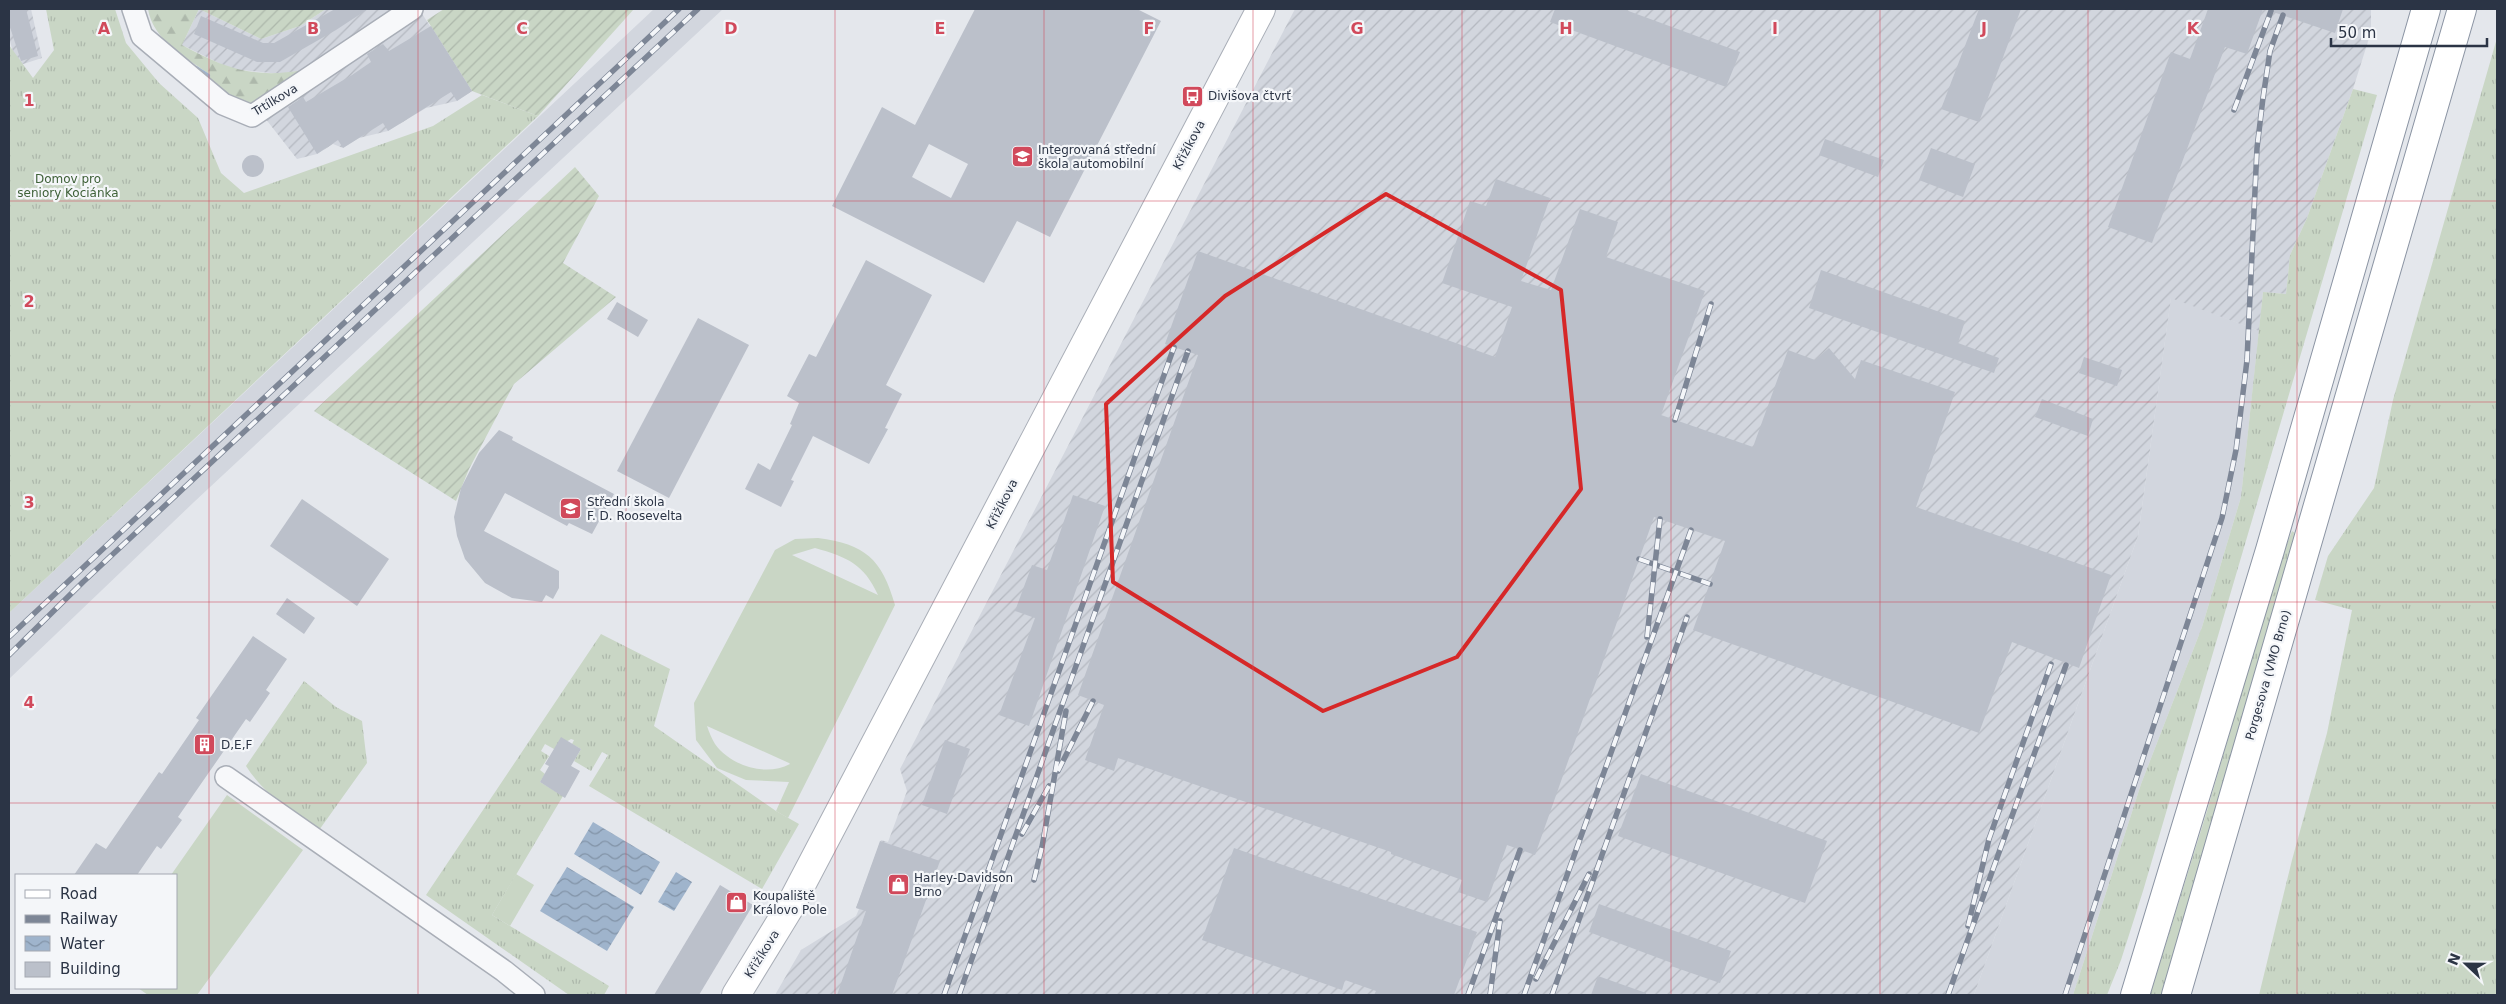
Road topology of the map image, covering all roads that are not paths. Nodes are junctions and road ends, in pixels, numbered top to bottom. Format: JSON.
{"nodes":[{"id":1,"x":133,"y":9,"type":"edge"},
{"id":2,"x":412,"y":9,"type":"edge"},
{"id":3,"x":1261,"y":9,"type":"edge"},
{"id":4,"x":2426,"y":9,"type":"edge"},
{"id":5,"x":2462,"y":9,"type":"edge"},
{"id":6,"x":226,"y":777,"type":"dead end"},
{"id":7,"x":2178,"y":858,"type":"junction"},
{"id":8,"x":534,"y":995,"type":"edge"},
{"id":9,"x":736,"y":995,"type":"edge"},
{"id":10,"x":2116,"y":995,"type":"edge"},
{"id":11,"x":2135,"y":995,"type":"edge"},
{"id":12,"x":2176,"y":995,"type":"edge"}],
"edges":[{"from":1,"to":2,"type":"street","name":"Trtílkova"},
{"from":3,"to":9,"type":"main road","name":"Křižíkova"},
{"from":4,"to":7,"type":"main road"},
{"from":5,"to":12,"type":"main road","name":"Porgesova (VMO Brno)"},
{"from":6,"to":8,"type":"street"},
{"from":7,"to":10,"type":"main road"},
{"from":7,"to":11,"type":"main road"}]}
